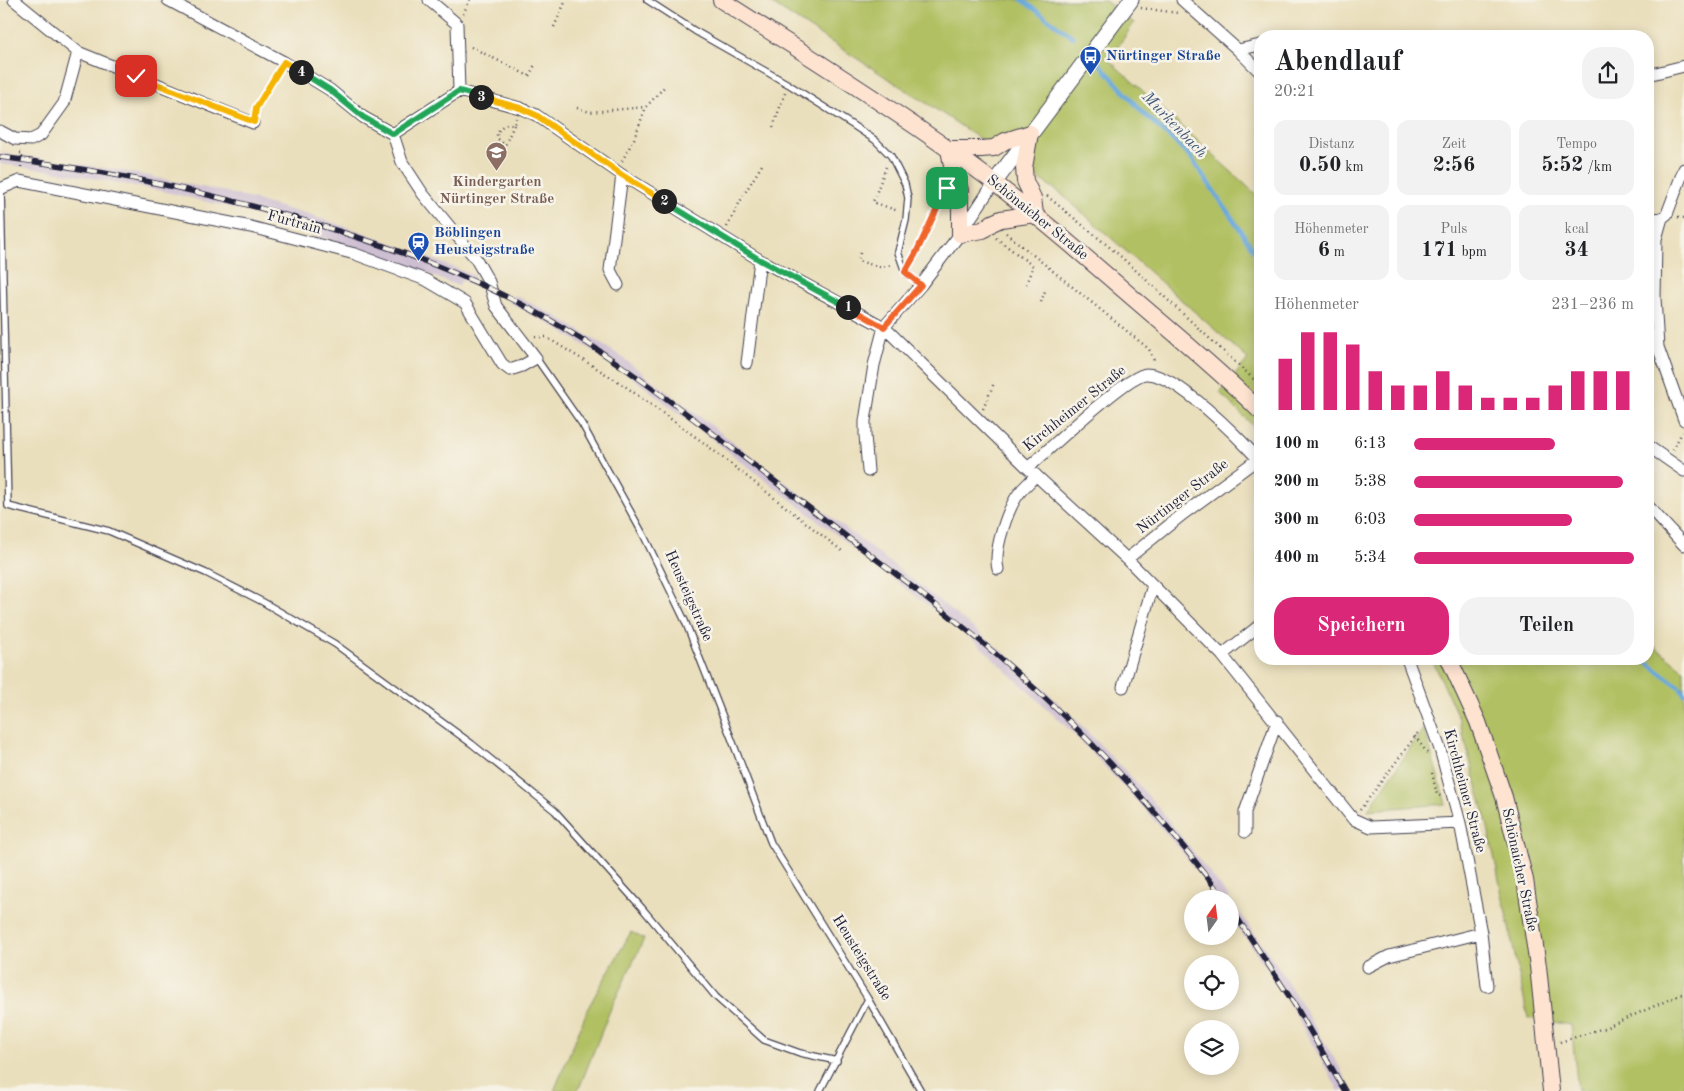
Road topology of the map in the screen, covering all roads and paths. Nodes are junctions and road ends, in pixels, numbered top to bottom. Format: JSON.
{"nodes":[{"id":1,"x":14,"y":0,"type":"edge"},
{"id":2,"x":168,"y":0,"type":"edge"},
{"id":3,"x":429,"y":0,"type":"edge"},
{"id":4,"x":566,"y":0,"type":"edge"},
{"id":5,"x":647,"y":0,"type":"edge"},
{"id":6,"x":721,"y":0,"type":"edge"},
{"id":7,"x":1182,"y":0,"type":"edge"},
{"id":8,"x":1130,"y":1,"type":"edge"},
{"id":9,"x":1180,"y":13,"type":"dead end"},
{"id":10,"x":554,"y":27,"type":"dead end"},
{"id":11,"x":458,"y":41,"type":"junction"},
{"id":12,"x":1254,"y":46,"type":"edge"},
{"id":13,"x":1238,"y":50,"type":"junction"},
{"id":14,"x":78,"y":52,"type":"junction"},
{"id":15,"x":284,"y":62,"type":"junction"},
{"id":16,"x":536,"y":63,"type":"dead end"},
{"id":17,"x":1254,"y":66,"type":"edge"},
{"id":18,"x":1684,"y":66,"type":"edge"},
{"id":19,"x":1654,"y":73,"type":"edge"},
{"id":20,"x":788,"y":84,"type":"junction"},
{"id":21,"x":666,"y":85,"type":"dead end"},
{"id":22,"x":459,"y":91,"type":"junction"},
{"id":23,"x":646,"y":107,"type":"junction"},
{"id":24,"x":520,"y":108,"type":"junction"},
{"id":25,"x":577,"y":108,"type":"dead end"},
{"id":26,"x":254,"y":122,"type":"joint"},
{"id":27,"x":514,"y":124,"type":"junction"},
{"id":28,"x":773,"y":127,"type":"dead end"},
{"id":29,"x":0,"y":131,"type":"edge"},
{"id":30,"x":1030,"y":133,"type":"junction"},
{"id":31,"x":393,"y":134,"type":"junction"},
{"id":32,"x":949,"y":149,"type":"junction"},
{"id":33,"x":27,"y":150,"type":"dead end"},
{"id":34,"x":891,"y":156,"type":"junction"},
{"id":35,"x":762,"y":165,"type":"dead end"},
{"id":36,"x":1684,"y":169,"type":"edge"},
{"id":37,"x":620,"y":173,"type":"junction"},
{"id":38,"x":19,"y":181,"type":"junction"},
{"id":39,"x":994,"y":183,"type":"junction"},
{"id":40,"x":947,"y":188,"type":"dead end"},
{"id":41,"x":1,"y":189,"type":"edge"},
{"id":42,"x":1044,"y":193,"type":"dead end"},
{"id":43,"x":906,"y":213,"type":"junction"},
{"id":44,"x":1035,"y":214,"type":"junction"},
{"id":45,"x":1662,"y":218,"type":"junction"},
{"id":46,"x":1654,"y":219,"type":"edge"},
{"id":47,"x":1001,"y":225,"type":"junction"},
{"id":48,"x":960,"y":234,"type":"junction"},
{"id":49,"x":722,"y":237,"type":"junction"},
{"id":50,"x":860,"y":253,"type":"dead end"},
{"id":51,"x":760,"y":260,"type":"junction"},
{"id":52,"x":901,"y":262,"type":"junction"},
{"id":53,"x":905,"y":272,"type":"junction"},
{"id":54,"x":1026,"y":284,"type":"dead end"},
{"id":55,"x":618,"y":285,"type":"dead end"},
{"id":56,"x":921,"y":285,"type":"junction"},
{"id":57,"x":1045,"y":291,"type":"dead end"},
{"id":58,"x":1041,"y":302,"type":"dead end"},
{"id":59,"x":884,"y":327,"type":"junction"},
{"id":60,"x":520,"y":337,"type":"junction"},
{"id":61,"x":536,"y":358,"type":"junction"},
{"id":62,"x":746,"y":363,"type":"dead end"},
{"id":63,"x":1162,"y":378,"type":"junction"},
{"id":64,"x":1254,"y":379,"type":"edge"},
{"id":65,"x":994,"y":383,"type":"dead end"},
{"id":66,"x":1254,"y":405,"type":"edge"},
{"id":67,"x":979,"y":419,"type":"junction"},
{"id":68,"x":1684,"y":420,"type":"edge"},
{"id":69,"x":1684,"y":427,"type":"edge"},
{"id":70,"x":1654,"y":450,"type":"edge"},
{"id":71,"x":1254,"y":455,"type":"edge"},
{"id":72,"x":1668,"y":460,"type":"junction"},
{"id":73,"x":1254,"y":464,"type":"edge"},
{"id":74,"x":868,"y":471,"type":"dead end"},
{"id":75,"x":1684,"y":471,"type":"edge"},
{"id":76,"x":1032,"y":472,"type":"junction"},
{"id":77,"x":1654,"y":513,"type":"edge"},
{"id":78,"x":1684,"y":546,"type":"edge"},
{"id":79,"x":842,"y":551,"type":"dead end"},
{"id":80,"x":1127,"y":560,"type":"junction"},
{"id":81,"x":998,"y":569,"type":"dead end"},
{"id":82,"x":1153,"y":585,"type":"junction"},
{"id":83,"x":1254,"y":630,"type":"edge"},
{"id":84,"x":1222,"y":655,"type":"junction"},
{"id":85,"x":1409,"y":665,"type":"edge"},
{"id":86,"x":1451,"y":665,"type":"edge"},
{"id":87,"x":1123,"y":687,"type":"dead end"},
{"id":88,"x":1428,"y":718,"type":"junction"},
{"id":89,"x":1276,"y":721,"type":"junction"},
{"id":90,"x":1354,"y":819,"type":"junction"},
{"id":91,"x":1460,"y":823,"type":"junction"},
{"id":92,"x":1245,"y":832,"type":"dead end"},
{"id":93,"x":1481,"y":933,"type":"junction"},
{"id":94,"x":1368,"y":967,"type":"dead end"},
{"id":95,"x":1487,"y":986,"type":"dead end"},
{"id":96,"x":1684,"y":993,"type":"edge"},
{"id":97,"x":868,"y":999,"type":"junction"},
{"id":98,"x":1558,"y":1043,"type":"dead end"},
{"id":99,"x":837,"y":1061,"type":"junction"},
{"id":100,"x":820,"y":1091,"type":"edge"},
{"id":101,"x":921,"y":1091,"type":"edge"},
{"id":102,"x":1551,"y":1091,"type":"edge"}],
"edges":[{"from":1,"to":14,"type":"street"},
{"from":2,"to":15,"type":"street"},
{"from":3,"to":11,"type":"street"},
{"from":4,"to":10,"type":"path"},
{"from":5,"to":20,"type":"lane"},
{"from":6,"to":32,"type":"main road","name":"Schönaicher Straße"},
{"from":7,"to":13,"type":"street"},
{"from":8,"to":9,"type":"path"},
{"from":8,"to":30,"type":"street"},
{"from":11,"to":16,"type":"path"},
{"from":11,"to":22,"type":"street"},
{"from":12,"to":13,"type":"street"},
{"from":13,"to":17,"type":"street"},
{"from":14,"to":26,"type":"street"},
{"from":14,"to":29,"type":"street"},
{"from":15,"to":26,"type":"path"},
{"from":15,"to":31,"type":"street"},
{"from":18,"to":19,"type":"street"},
{"from":20,"to":28,"type":"path"},
{"from":20,"to":34,"type":"lane"},
{"from":21,"to":23,"type":"path"},
{"from":22,"to":24,"type":"street"},
{"from":22,"to":31,"type":"street"},
{"from":23,"to":25,"type":"path"},
{"from":23,"to":37,"type":"path"},
{"from":24,"to":27,"type":"path"},
{"from":24,"to":37,"type":"street"},
{"from":27,"to":27,"type":"path"},
{"from":30,"to":32,"type":"main road"},
{"from":30,"to":39,"type":"street"},
{"from":30,"to":44,"type":"main road"},
{"from":31,"to":60,"type":"street","name":"Heusteigstraße"},
{"from":32,"to":39,"type":"main road","name":"Schönaicher Straße"},
{"from":32,"to":48,"type":"main road"},
{"from":33,"to":38,"type":"path"},
{"from":34,"to":43,"type":"lane"},
{"from":34,"to":43,"type":"path"},
{"from":35,"to":49,"type":"path"},
{"from":36,"to":45,"type":"street"},
{"from":37,"to":49,"type":"street"},
{"from":37,"to":55,"type":"street"},
{"from":38,"to":41,"type":"street"},
{"from":38,"to":61,"type":"street","name":"Furtrain"},
{"from":39,"to":44,"type":"main road","name":"Schönaicher Straße"},
{"from":39,"to":48,"type":"street"},
{"from":40,"to":53,"type":"path"},
{"from":41,"to":99,"type":"lane"},
{"from":42,"to":64,"type":"path"},
{"from":43,"to":52,"type":"lane"},
{"from":44,"to":47,"type":"main road"},
{"from":44,"to":66,"type":"main road","name":"Schönaicher Straße"},
{"from":45,"to":46,"type":"street"},
{"from":45,"to":68,"type":"street"},
{"from":47,"to":48,"type":"main road"},
{"from":47,"to":54,"type":"path"},
{"from":47,"to":63,"type":"path"},
{"from":48,"to":56,"type":"street"},
{"from":49,"to":51,"type":"street"},
{"from":50,"to":52,"type":"path"},
{"from":51,"to":59,"type":"street"},
{"from":51,"to":62,"type":"street"},
{"from":52,"to":53,"type":"lane"},
{"from":53,"to":56,"type":"lane"},
{"from":56,"to":59,"type":"street"},
{"from":57,"to":58,"type":"path"},
{"from":59,"to":67,"type":"street"},
{"from":59,"to":74,"type":"street"},
{"from":60,"to":61,"type":"street","name":"Heusteigstraße"},
{"from":60,"to":79,"type":"path"},
{"from":61,"to":97,"type":"lane","name":"Heusteigstraße"},
{"from":63,"to":71,"type":"street","name":"Kirchheimer Straße"},
{"from":63,"to":76,"type":"street","name":"Kirchheimer Straße"},
{"from":65,"to":67,"type":"path"},
{"from":67,"to":76,"type":"street"},
{"from":69,"to":72,"type":"path"},
{"from":70,"to":72,"type":"street"},
{"from":72,"to":75,"type":"street"},
{"from":73,"to":80,"type":"street","name":"Nürtinger Straße"},
{"from":76,"to":80,"type":"street"},
{"from":76,"to":81,"type":"street"},
{"from":77,"to":78,"type":"street"},
{"from":80,"to":82,"type":"street"},
{"from":82,"to":84,"type":"street"},
{"from":82,"to":87,"type":"street"},
{"from":83,"to":84,"type":"street"},
{"from":84,"to":89,"type":"street"},
{"from":85,"to":88,"type":"street","name":"Kirchheimer Straße"},
{"from":86,"to":102,"type":"main road","name":"Schönaicher Straße"},
{"from":88,"to":90,"type":"path"},
{"from":88,"to":91,"type":"street","name":"Kirchheimer Straße"},
{"from":89,"to":90,"type":"street"},
{"from":89,"to":92,"type":"street"},
{"from":90,"to":91,"type":"street"},
{"from":91,"to":93,"type":"street","name":"Kirchheimer Straße"},
{"from":93,"to":94,"type":"street"},
{"from":93,"to":95,"type":"street","name":"Kirchheimer Straße"},
{"from":96,"to":98,"type":"path"},
{"from":97,"to":99,"type":"lane"},
{"from":97,"to":101,"type":"lane","name":"Heusteigstraße"},
{"from":99,"to":100,"type":"lane"}]}
